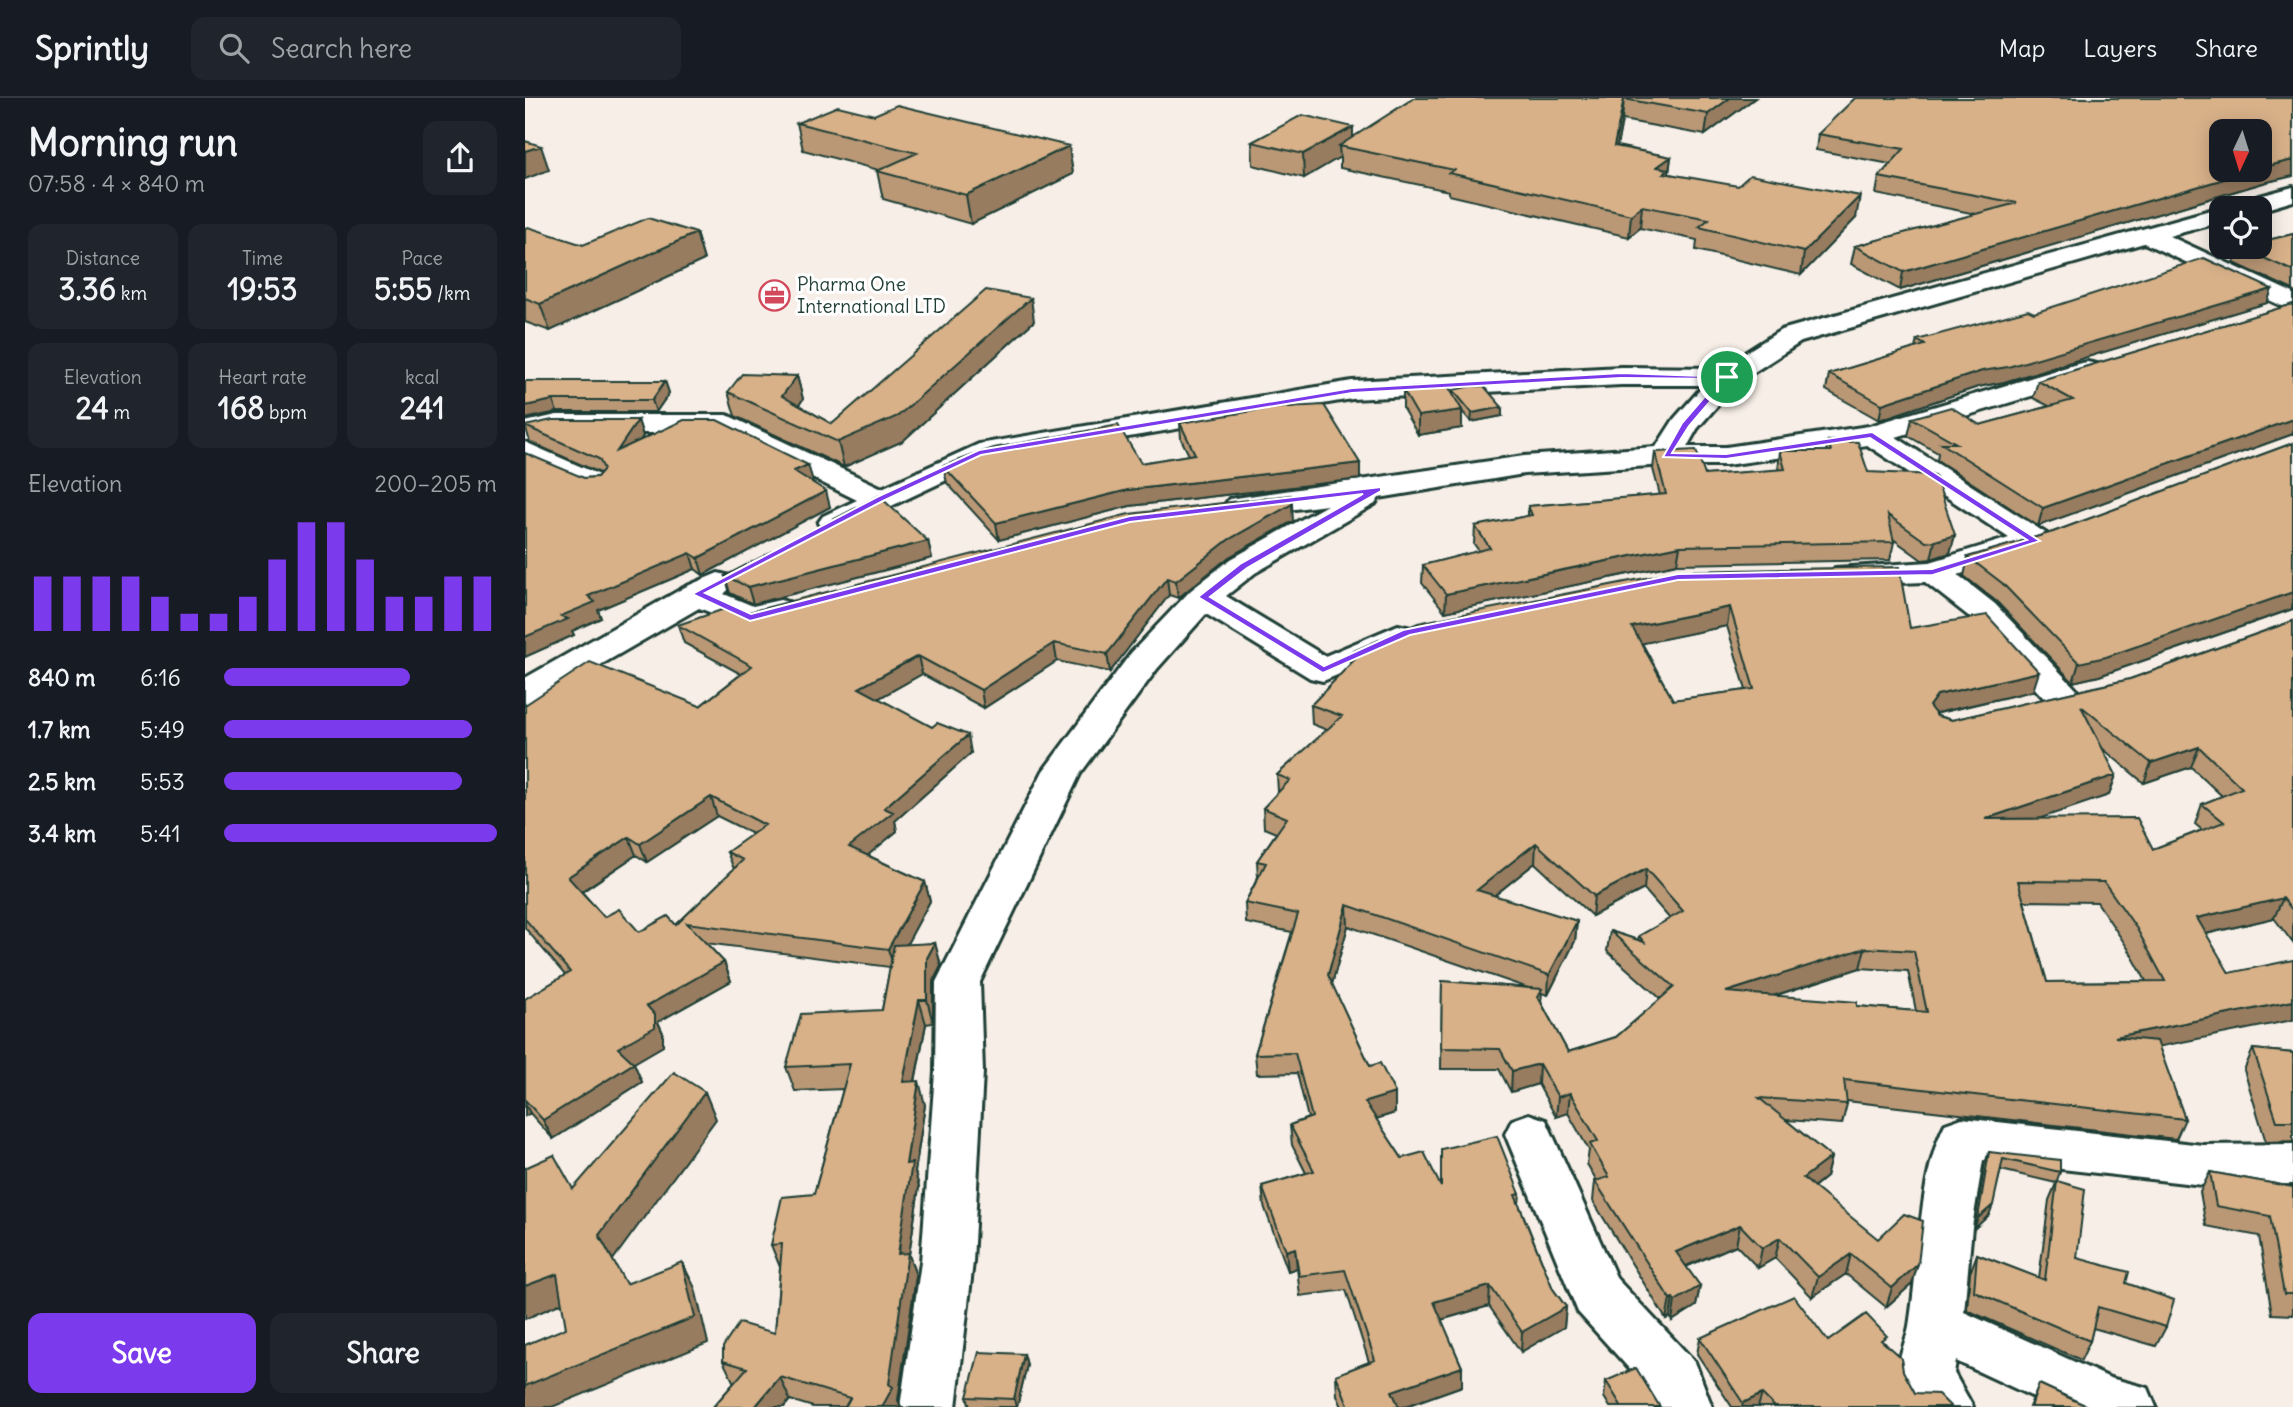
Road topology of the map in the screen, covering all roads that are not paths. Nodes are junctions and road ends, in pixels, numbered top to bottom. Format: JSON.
{"nodes":[{"id":1,"x":2293,"y":194,"type":"edge"},
{"id":2,"x":2272,"y":200,"type":"edge"},
{"id":3,"x":2209,"y":217,"type":"edge"},
{"id":4,"x":2144,"y":234,"type":"junction"},
{"id":5,"x":2293,"y":305,"type":"edge"},
{"id":6,"x":2253,"y":319,"type":"edge"},
{"id":7,"x":2107,"y":364,"type":"edge"},
{"id":8,"x":1727,"y":377,"type":"junction"},
{"id":9,"x":525,"y":431,"type":"edge"},
{"id":10,"x":1872,"y":435,"type":"junction"},
{"id":11,"x":525,"y":451,"type":"edge"},
{"id":12,"x":1666,"y":456,"type":"junction"},
{"id":13,"x":591,"y":483,"type":"edge"},
{"id":14,"x":1378,"y":489,"type":"junction"},
{"id":15,"x":880,"y":499,"type":"junction"},
{"id":16,"x":1213,"y":509,"type":"edge"},
{"id":17,"x":807,"y":537,"type":"edge"},
{"id":18,"x":745,"y":568,"type":"edge"},
{"id":19,"x":1933,"y":572,"type":"junction"},
{"id":20,"x":1811,"y":576,"type":"edge"},
{"id":21,"x":697,"y":594,"type":"junction"},
{"id":22,"x":1203,"y":597,"type":"junction"},
{"id":23,"x":816,"y":601,"type":"edge"},
{"id":24,"x":1434,"y":626,"type":"edge"},
{"id":25,"x":2098,"y":690,"type":"edge"},
{"id":26,"x":525,"y":693,"type":"edge"},
{"id":27,"x":2063,"y":697,"type":"junction"},
{"id":28,"x":2024,"y":706,"type":"edge"},
{"id":29,"x":1529,"y":1134,"type":"dead end"},
{"id":30,"x":2293,"y":1164,"type":"edge"},
{"id":31,"x":1936,"y":1325,"type":"junction"},
{"id":32,"x":928,"y":1407,"type":"edge"},
{"id":33,"x":1684,"y":1407,"type":"edge"},
{"id":34,"x":1945,"y":1407,"type":"edge"},
{"id":35,"x":2128,"y":1407,"type":"edge"}],
"edges":[{"from":1,"to":2,"type":"street"},
{"from":3,"to":4,"type":"street"},
{"from":4,"to":5,"type":"street"},
{"from":4,"to":8,"type":"street"},
{"from":5,"to":6,"type":"street"},
{"from":7,"to":10,"type":"street"},
{"from":8,"to":12,"type":"street"},
{"from":8,"to":15,"type":"street"},
{"from":9,"to":15,"type":"street"},
{"from":10,"to":12,"type":"street"},
{"from":10,"to":19,"type":"street"},
{"from":11,"to":13,"type":"street"},
{"from":12,"to":14,"type":"street"},
{"from":14,"to":16,"type":"street"},
{"from":14,"to":22,"type":"street"},
{"from":15,"to":17,"type":"street"},
{"from":18,"to":21,"type":"street"},
{"from":19,"to":20,"type":"street"},
{"from":19,"to":27,"type":"street"},
{"from":21,"to":23,"type":"street"},
{"from":21,"to":26,"type":"street"},
{"from":22,"to":24,"type":"street"},
{"from":22,"to":32,"type":"street"},
{"from":25,"to":27,"type":"street"},
{"from":27,"to":28,"type":"street"},
{"from":29,"to":33,"type":"street"},
{"from":30,"to":31,"type":"street"},
{"from":31,"to":34,"type":"street"},
{"from":31,"to":35,"type":"street"}]}
